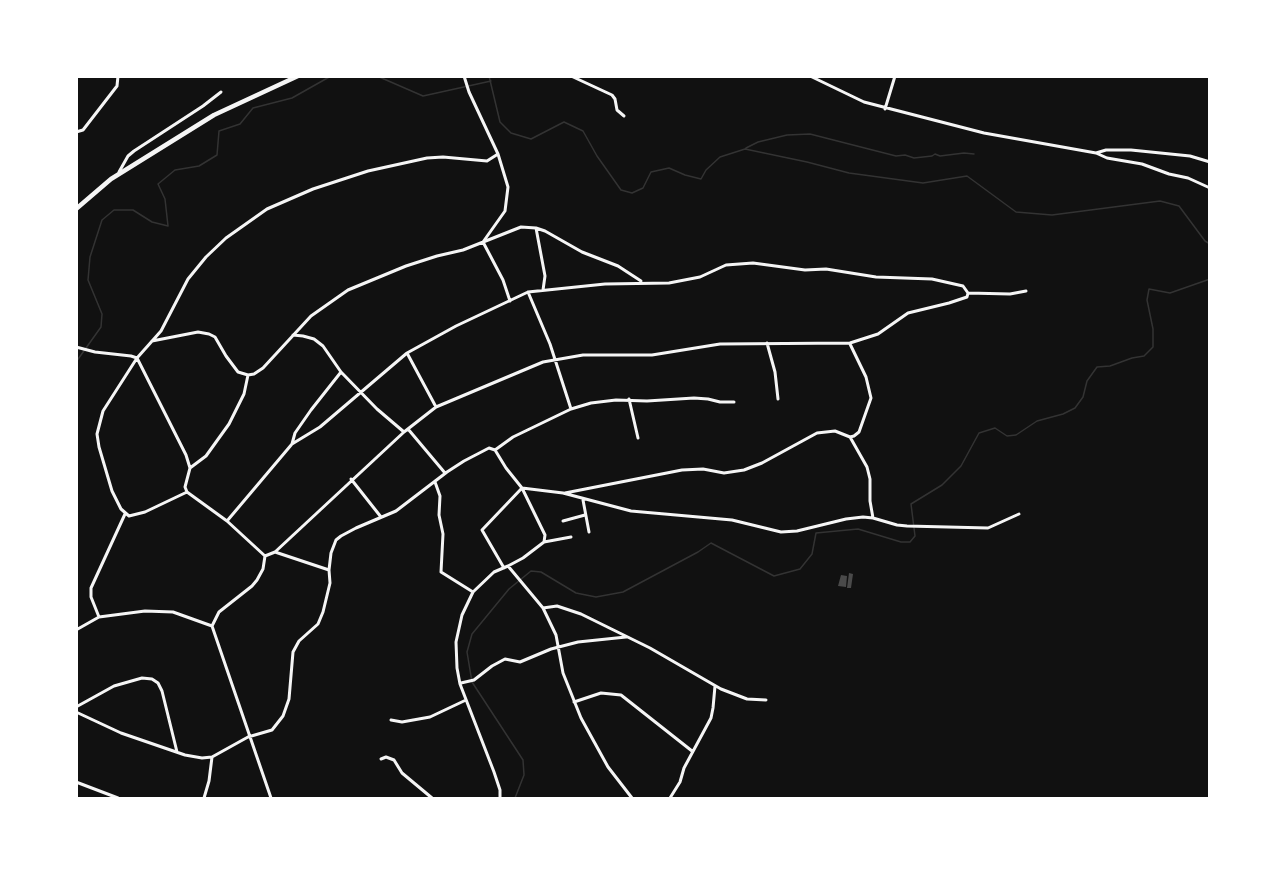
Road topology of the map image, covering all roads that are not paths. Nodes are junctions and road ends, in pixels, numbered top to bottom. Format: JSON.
{"nodes":[{"id":1,"x":118,"y":76,"type":"edge"},
{"id":2,"x":298,"y":76,"type":"edge"},
{"id":3,"x":571,"y":76,"type":"edge"},
{"id":4,"x":810,"y":76,"type":"edge"},
{"id":5,"x":895,"y":76,"type":"edge"},
{"id":6,"x":465,"y":78,"type":"edge"},
{"id":7,"x":221,"y":92,"type":"dead end"},
{"id":8,"x":885,"y":109,"type":"junction"},
{"id":9,"x":624,"y":116,"type":"dead end"},
{"id":10,"x":76,"y":132,"type":"edge"},
{"id":11,"x":1096,"y":153,"type":"junction"},
{"id":12,"x":498,"y":154,"type":"junction"},
{"id":13,"x":1209,"y":162,"type":"edge"},
{"id":14,"x":118,"y":174,"type":"junction"},
{"id":15,"x":1209,"y":188,"type":"edge"},
{"id":16,"x":76,"y":208,"type":"edge"},
{"id":17,"x":536,"y":228,"type":"junction"},
{"id":18,"x":483,"y":242,"type":"junction"},
{"id":19,"x":643,"y":283,"type":"junction"},
{"id":20,"x":543,"y":290,"type":"junction"},
{"id":21,"x":1026,"y":291,"type":"dead end"},
{"id":22,"x":528,"y":292,"type":"junction"},
{"id":23,"x":968,"y":294,"type":"junction"},
{"id":24,"x":510,"y":301,"type":"junction"},
{"id":25,"x":293,"y":335,"type":"junction"},
{"id":26,"x":152,"y":341,"type":"junction"},
{"id":27,"x":766,"y":343,"type":"junction"},
{"id":28,"x":850,"y":343,"type":"junction"},
{"id":29,"x":76,"y":347,"type":"edge"},
{"id":30,"x":407,"y":353,"type":"junction"},
{"id":31,"x":137,"y":358,"type":"junction"},
{"id":32,"x":555,"y":359,"type":"junction"},
{"id":33,"x":341,"y":372,"type":"junction"},
{"id":34,"x":248,"y":375,"type":"junction"},
{"id":35,"x":362,"y":392,"type":"junction"},
{"id":36,"x":629,"y":399,"type":"junction"},
{"id":37,"x":777,"y":399,"type":"dead end"},
{"id":38,"x":734,"y":402,"type":"dead end"},
{"id":39,"x":436,"y":407,"type":"junction"},
{"id":40,"x":571,"y":409,"type":"junction"},
{"id":41,"x":406,"y":430,"type":"junction"},
{"id":42,"x":850,"y":436,"type":"junction"},
{"id":43,"x":638,"y":438,"type":"dead end"},
{"id":44,"x":292,"y":444,"type":"junction"},
{"id":45,"x":495,"y":450,"type":"junction"},
{"id":46,"x":190,"y":468,"type":"junction"},
{"id":47,"x":445,"y":473,"type":"junction"},
{"id":48,"x":351,"y":479,"type":"junction"},
{"id":49,"x":435,"y":482,"type":"junction"},
{"id":50,"x":522,"y":488,"type":"junction"},
{"id":51,"x":187,"y":492,"type":"junction"},
{"id":52,"x":563,"y":494,"type":"junction"},
{"id":53,"x":584,"y":500,"type":"junction"},
{"id":54,"x":125,"y":513,"type":"junction"},
{"id":55,"x":1019,"y":514,"type":"dead end"},
{"id":56,"x":585,"y":515,"type":"junction"},
{"id":57,"x":381,"y":517,"type":"junction"},
{"id":58,"x":873,"y":518,"type":"junction"},
{"id":59,"x":227,"y":521,"type":"junction"},
{"id":60,"x":563,"y":521,"type":"dead end"},
{"id":61,"x":589,"y":532,"type":"dead end"},
{"id":62,"x":571,"y":537,"type":"dead end"},
{"id":63,"x":544,"y":542,"type":"junction"},
{"id":64,"x":275,"y":552,"type":"junction"},
{"id":65,"x":265,"y":555,"type":"junction"},
{"id":66,"x":506,"y":567,"type":"junction"},
{"id":67,"x":329,"y":570,"type":"junction"},
{"id":68,"x":473,"y":592,"type":"junction"},
{"id":69,"x":543,"y":608,"type":"junction"},
{"id":70,"x":99,"y":617,"type":"junction"},
{"id":71,"x":212,"y":626,"type":"junction"},
{"id":72,"x":76,"y":630,"type":"edge"},
{"id":73,"x":627,"y":637,"type":"junction"},
{"id":74,"x":559,"y":647,"type":"junction"},
{"id":75,"x":460,"y":684,"type":"junction"},
{"id":76,"x":715,"y":686,"type":"junction"},
{"id":77,"x":466,"y":700,"type":"junction"},
{"id":78,"x":766,"y":700,"type":"dead end"},
{"id":79,"x":574,"y":702,"type":"junction"},
{"id":80,"x":76,"y":707,"type":"edge"},
{"id":81,"x":76,"y":712,"type":"edge"},
{"id":82,"x":392,"y":720,"type":"dead end"},
{"id":83,"x":248,"y":737,"type":"junction"},
{"id":84,"x":692,"y":751,"type":"junction"},
{"id":85,"x":177,"y":752,"type":"junction"},
{"id":86,"x":212,"y":757,"type":"junction"},
{"id":87,"x":381,"y":759,"type":"dead end"},
{"id":88,"x":76,"y":782,"type":"edge"},
{"id":89,"x":118,"y":798,"type":"edge"},
{"id":90,"x":204,"y":798,"type":"edge"},
{"id":91,"x":270,"y":798,"type":"edge"},
{"id":92,"x":432,"y":798,"type":"edge"},
{"id":93,"x":500,"y":798,"type":"edge"},
{"id":94,"x":632,"y":798,"type":"edge"},
{"id":95,"x":670,"y":798,"type":"edge"}],
"edges":[{"from":1,"to":10,"type":"street"},
{"from":2,"to":14,"type":"main road"},
{"from":3,"to":9,"type":"street"},
{"from":4,"to":8,"type":"street"},
{"from":5,"to":8,"type":"street"},
{"from":6,"to":12,"type":"street"},
{"from":7,"to":14,"type":"street"},
{"from":8,"to":11,"type":"street"},
{"from":11,"to":13,"type":"street"},
{"from":11,"to":15,"type":"street"},
{"from":12,"to":18,"type":"street"},
{"from":12,"to":26,"type":"street"},
{"from":14,"to":16,"type":"main road"},
{"from":17,"to":18,"type":"street"},
{"from":17,"to":19,"type":"street"},
{"from":17,"to":20,"type":"street"},
{"from":18,"to":24,"type":"street"},
{"from":18,"to":25,"type":"street"},
{"from":19,"to":20,"type":"street"},
{"from":19,"to":23,"type":"street"},
{"from":20,"to":22,"type":"street"},
{"from":21,"to":23,"type":"street"},
{"from":22,"to":24,"type":"street"},
{"from":22,"to":32,"type":"street"},
{"from":23,"to":28,"type":"street"},
{"from":24,"to":30,"type":"street"},
{"from":25,"to":33,"type":"street"},
{"from":25,"to":34,"type":"street"},
{"from":26,"to":31,"type":"street"},
{"from":26,"to":34,"type":"street"},
{"from":27,"to":28,"type":"street"},
{"from":27,"to":32,"type":"street"},
{"from":27,"to":37,"type":"street"},
{"from":28,"to":42,"type":"street"},
{"from":29,"to":31,"type":"street"},
{"from":30,"to":35,"type":"street"},
{"from":30,"to":39,"type":"street"},
{"from":31,"to":46,"type":"street"},
{"from":31,"to":54,"type":"street"},
{"from":32,"to":39,"type":"street"},
{"from":32,"to":40,"type":"street"},
{"from":33,"to":35,"type":"street"},
{"from":33,"to":44,"type":"street"},
{"from":34,"to":46,"type":"street"},
{"from":35,"to":41,"type":"street"},
{"from":35,"to":44,"type":"street"},
{"from":36,"to":38,"type":"street"},
{"from":36,"to":40,"type":"street"},
{"from":36,"to":43,"type":"street"},
{"from":39,"to":41,"type":"street"},
{"from":40,"to":45,"type":"street"},
{"from":41,"to":47,"type":"street"},
{"from":41,"to":48,"type":"street"},
{"from":42,"to":52,"type":"street"},
{"from":42,"to":58,"type":"street"},
{"from":44,"to":59,"type":"street"},
{"from":45,"to":47,"type":"street"},
{"from":45,"to":50,"type":"street"},
{"from":46,"to":51,"type":"street"},
{"from":47,"to":49,"type":"street"},
{"from":48,"to":57,"type":"street"},
{"from":48,"to":64,"type":"street"},
{"from":49,"to":57,"type":"street"},
{"from":49,"to":68,"type":"street"},
{"from":50,"to":52,"type":"street"},
{"from":50,"to":63,"type":"street"},
{"from":50,"to":66,"type":"street"},
{"from":51,"to":54,"type":"street"},
{"from":51,"to":59,"type":"street"},
{"from":52,"to":53,"type":"street"},
{"from":53,"to":56,"type":"street"},
{"from":53,"to":58,"type":"street"},
{"from":54,"to":70,"type":"street"},
{"from":55,"to":58,"type":"street"},
{"from":56,"to":60,"type":"street"},
{"from":56,"to":61,"type":"street"},
{"from":57,"to":67,"type":"street"},
{"from":59,"to":65,"type":"street"},
{"from":62,"to":63,"type":"street"},
{"from":63,"to":66,"type":"street"},
{"from":64,"to":65,"type":"street"},
{"from":64,"to":67,"type":"street"},
{"from":65,"to":71,"type":"street"},
{"from":66,"to":68,"type":"street"},
{"from":66,"to":69,"type":"street"},
{"from":67,"to":83,"type":"street"},
{"from":68,"to":75,"type":"street"},
{"from":69,"to":73,"type":"street"},
{"from":69,"to":74,"type":"street"},
{"from":70,"to":71,"type":"street"},
{"from":70,"to":72,"type":"street"},
{"from":71,"to":83,"type":"street"},
{"from":73,"to":74,"type":"street"},
{"from":73,"to":76,"type":"street"},
{"from":74,"to":75,"type":"street"},
{"from":74,"to":79,"type":"street"},
{"from":75,"to":77,"type":"street"},
{"from":76,"to":78,"type":"street"},
{"from":76,"to":84,"type":"street"},
{"from":77,"to":82,"type":"street"},
{"from":77,"to":93,"type":"street"},
{"from":79,"to":84,"type":"street"},
{"from":79,"to":94,"type":"street"},
{"from":80,"to":85,"type":"street"},
{"from":81,"to":85,"type":"street"},
{"from":83,"to":86,"type":"street"},
{"from":83,"to":91,"type":"street"},
{"from":84,"to":95,"type":"street"},
{"from":85,"to":86,"type":"street"},
{"from":86,"to":90,"type":"street"},
{"from":87,"to":92,"type":"street"},
{"from":88,"to":89,"type":"street"}]}
